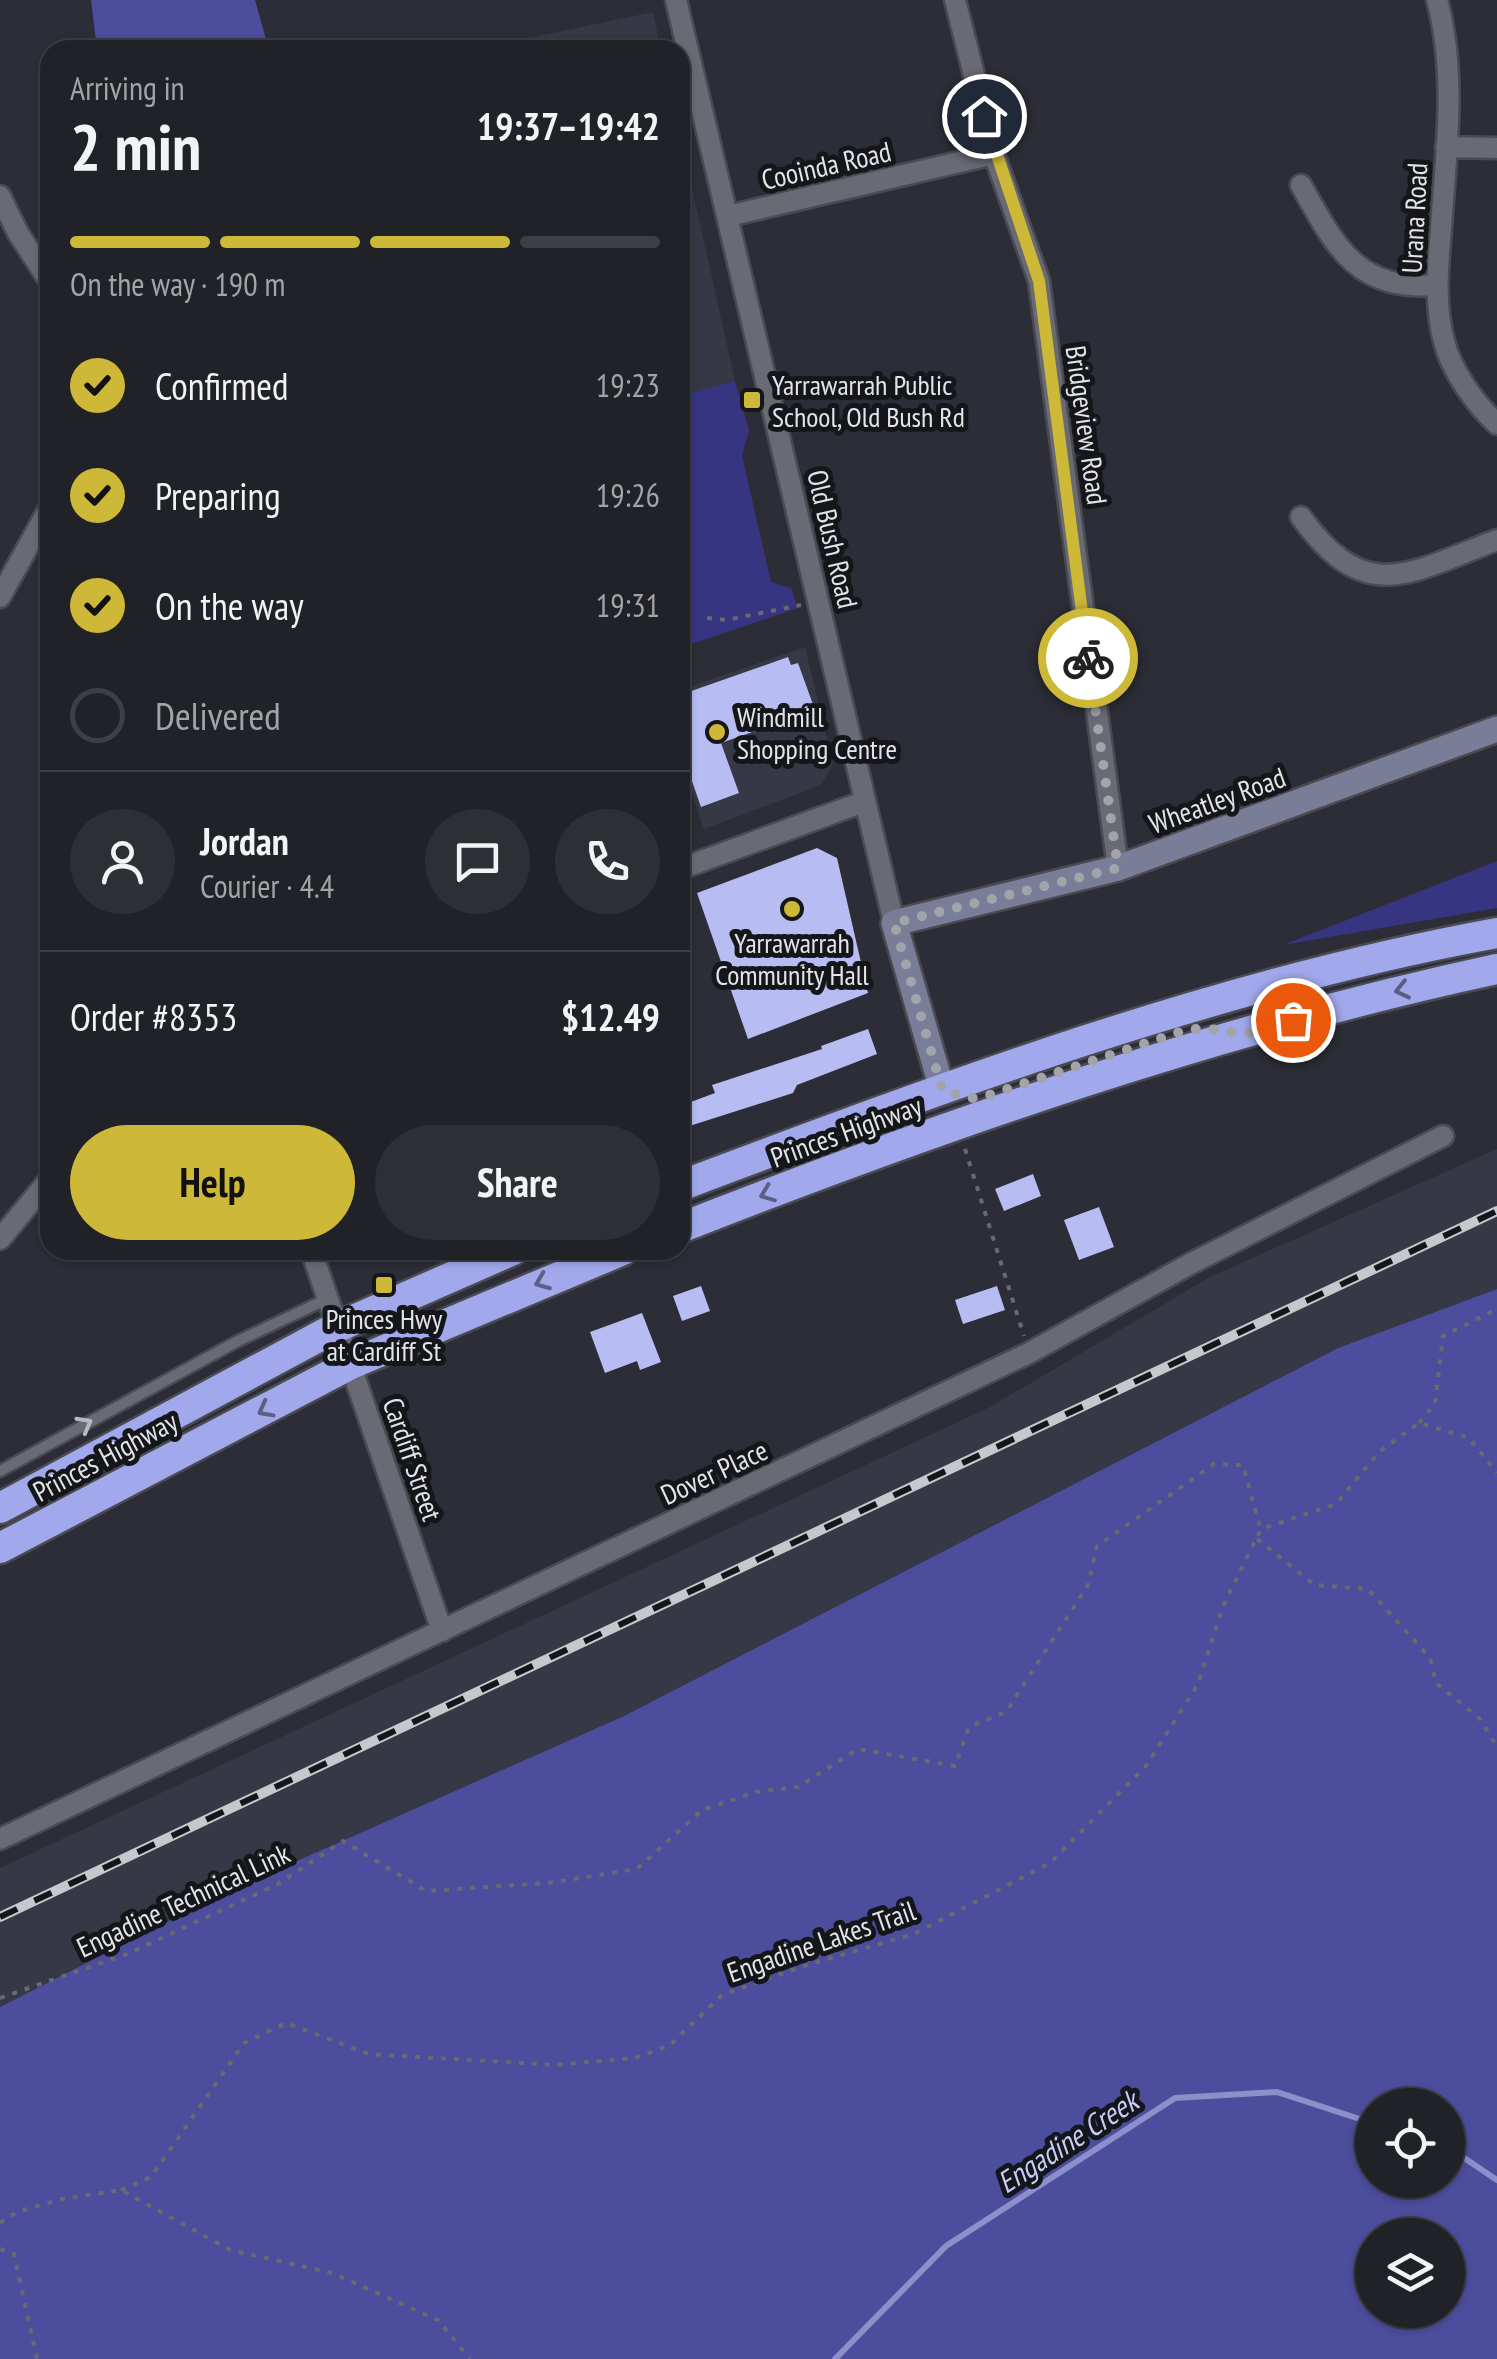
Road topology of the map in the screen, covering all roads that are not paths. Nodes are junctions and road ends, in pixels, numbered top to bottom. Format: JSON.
{"nodes":[{"id":1,"x":676,"y":0,"type":"edge"},
{"id":2,"x":954,"y":0,"type":"edge"},
{"id":3,"x":1437,"y":0,"type":"edge"},
{"id":4,"x":686,"y":40,"type":"edge"},
{"id":5,"x":690,"y":58,"type":"edge"},
{"id":6,"x":1446,"y":147,"type":"junction"},
{"id":7,"x":1497,"y":148,"type":"edge"},
{"id":8,"x":994,"y":154,"type":"junction"},
{"id":9,"x":1302,"y":185,"type":"dead end"},
{"id":10,"x":0,"y":196,"type":"edge"},
{"id":11,"x":728,"y":216,"type":"junction"},
{"id":12,"x":40,"y":267,"type":"edge"},
{"id":13,"x":1437,"y":286,"type":"junction"},
{"id":14,"x":1497,"y":424,"type":"edge"},
{"id":15,"x":1301,"y":517,"type":"dead end"},
{"id":16,"x":40,"y":525,"type":"edge"},
{"id":17,"x":1497,"y":540,"type":"edge"},
{"id":18,"x":0,"y":597,"type":"edge"},
{"id":19,"x":1497,"y":729,"type":"edge"},
{"id":20,"x":863,"y":802,"type":"junction"},
{"id":21,"x":690,"y":864,"type":"edge"},
{"id":22,"x":1118,"y":868,"type":"junction"},
{"id":23,"x":894,"y":923,"type":"junction"},
{"id":24,"x":1497,"y":933,"type":"edge"},
{"id":25,"x":1497,"y":969,"type":"edge"},
{"id":26,"x":1245,"y":1034,"type":"junction"},
{"id":27,"x":942,"y":1089,"type":"junction"},
{"id":28,"x":1443,"y":1136,"type":"dead end"},
{"id":29,"x":880,"y":1152,"type":"junction"},
{"id":30,"x":690,"y":1182,"type":"edge"},
{"id":31,"x":40,"y":1191,"type":"edge"},
{"id":32,"x":690,"y":1224,"type":"edge"},
{"id":33,"x":0,"y":1239,"type":"edge"},
{"id":34,"x":315,"y":1260,"type":"edge"},
{"id":35,"x":484,"y":1260,"type":"edge"},
{"id":36,"x":598,"y":1260,"type":"edge"},
{"id":37,"x":334,"y":1312,"type":"junction"},
{"id":38,"x":351,"y":1364,"type":"junction"},
{"id":39,"x":0,"y":1472,"type":"edge"},
{"id":40,"x":0,"y":1508,"type":"edge"},
{"id":41,"x":0,"y":1548,"type":"edge"},
{"id":42,"x":442,"y":1631,"type":"junction"},
{"id":43,"x":0,"y":1840,"type":"edge"}],
"edges":[{"from":1,"to":4,"type":"street","name":"Old Bush Road"},
{"from":2,"to":8,"type":"street","name":"Bridgeview Road"},
{"from":3,"to":6,"type":"street","name":"Urana Road"},
{"from":5,"to":11,"type":"street","name":"Old Bush Road"},
{"from":6,"to":7,"type":"street"},
{"from":6,"to":13,"type":"street","name":"Urana Road"},
{"from":8,"to":11,"type":"street","name":"Cooinda Road"},
{"from":8,"to":22,"type":"street","name":"Bridgeview Road"},
{"from":9,"to":13,"type":"street"},
{"from":10,"to":12,"type":"street"},
{"from":11,"to":20,"type":"street","name":"Old Bush Road"},
{"from":13,"to":14,"type":"street","name":"Urana Road"},
{"from":15,"to":17,"type":"street"},
{"from":16,"to":18,"type":"street"},
{"from":19,"to":22,"type":"street","name":"Wheatley Road"},
{"from":20,"to":21,"type":"street"},
{"from":20,"to":23,"type":"street","name":"Old Bush Road"},
{"from":22,"to":23,"type":"street","name":"Wheatley Road"},
{"from":23,"to":27,"type":"street","name":"Old Bush Road"},
{"from":24,"to":27,"type":"highway","name":"Princes Highway"},
{"from":25,"to":26,"type":"highway","name":"Princes Highway","one_way":true},
{"from":26,"to":27,"type":"highway"},
{"from":26,"to":29,"type":"highway","name":"Princes Highway"},
{"from":27,"to":29,"type":"highway"},
{"from":27,"to":30,"type":"highway","name":"Princes Highway"},
{"from":28,"to":42,"type":"street","name":"Dover Place"},
{"from":29,"to":32,"type":"highway","name":"Princes Highway","one_way":true},
{"from":31,"to":33,"type":"street"},
{"from":34,"to":37,"type":"street","name":"Cardiff Street"},
{"from":35,"to":37,"type":"highway","name":"Princes Highway"},
{"from":36,"to":38,"type":"highway","name":"Princes Highway","one_way":true},
{"from":37,"to":38,"type":"street","name":"Cardiff Street"},
{"from":39,"to":37,"type":"lane","one_way":true},
{"from":37,"to":40,"type":"highway","name":"Princes Highway"},
{"from":38,"to":41,"type":"highway","name":"Princes Highway","one_way":true},
{"from":38,"to":42,"type":"street","name":"Cardiff Street"},
{"from":42,"to":43,"type":"street","name":"Dover Place"}]}
